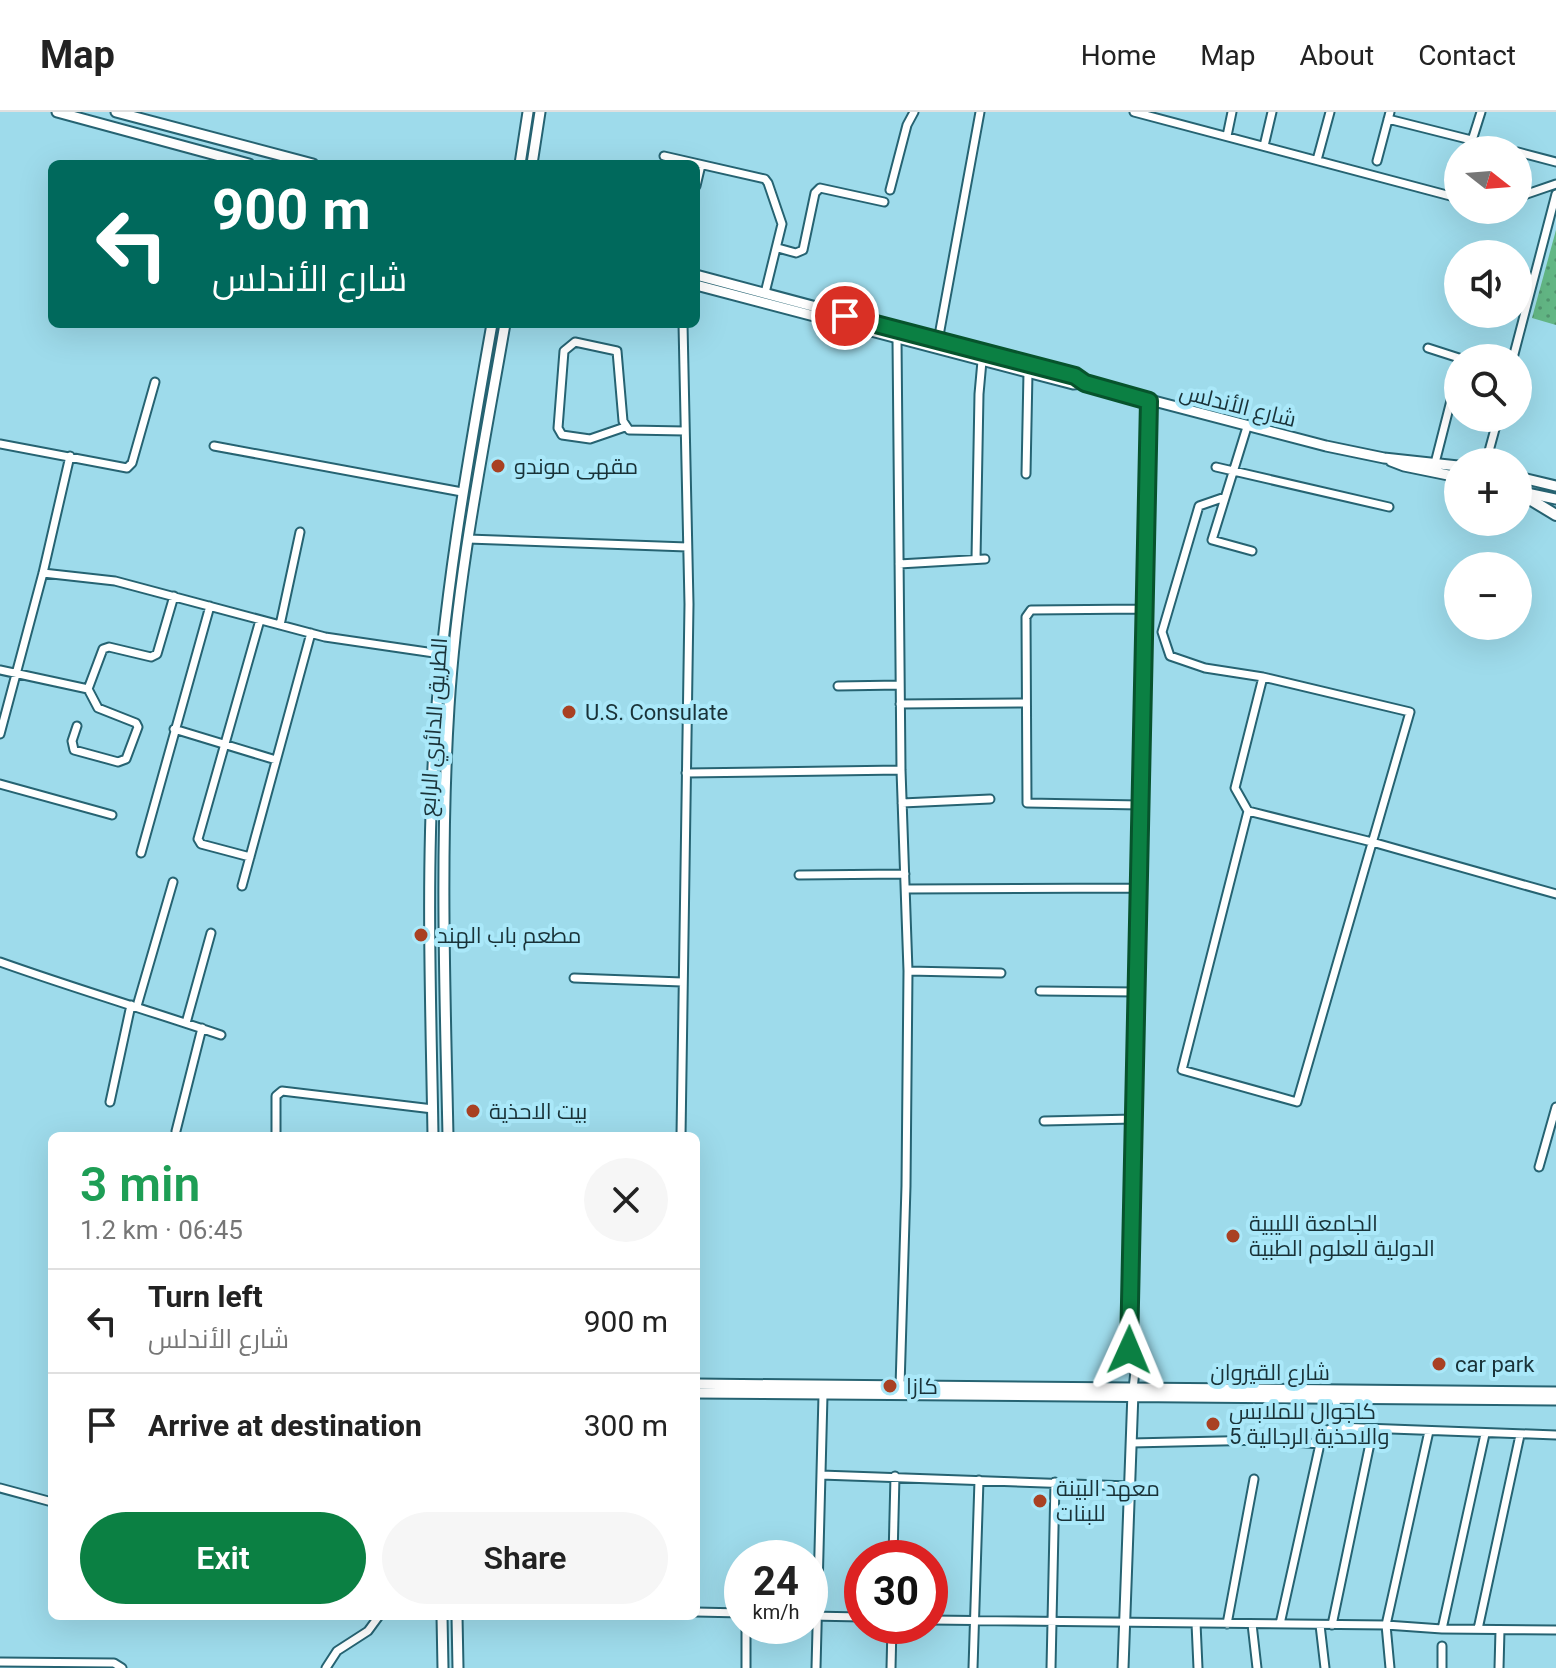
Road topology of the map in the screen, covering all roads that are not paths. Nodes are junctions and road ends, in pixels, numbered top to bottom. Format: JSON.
{"nodes":[{"id":1,"x":57,"y":112,"type":"edge"},
{"id":2,"x":116,"y":112,"type":"edge"},
{"id":3,"x":528,"y":112,"type":"edge"},
{"id":4,"x":540,"y":112,"type":"edge"},
{"id":5,"x":914,"y":112,"type":"edge"},
{"id":6,"x":980,"y":112,"type":"edge"},
{"id":7,"x":1134,"y":112,"type":"edge"},
{"id":8,"x":1232,"y":112,"type":"edge"},
{"id":9,"x":1272,"y":112,"type":"edge"},
{"id":10,"x":1330,"y":112,"type":"edge"},
{"id":11,"x":1481,"y":112,"type":"edge"},
{"id":12,"x":1389,"y":115,"type":"edge"},
{"id":13,"x":1227,"y":136,"type":"junction"},
{"id":14,"x":1459,"y":136,"type":"edge"},
{"id":15,"x":1473,"y":136,"type":"edge"},
{"id":16,"x":1264,"y":146,"type":"junction"},
{"id":17,"x":664,"y":156,"type":"dead end"},
{"id":18,"x":1532,"y":156,"type":"edge"},
{"id":19,"x":234,"y":160,"type":"edge"},
{"id":20,"x":298,"y":160,"type":"edge"},
{"id":21,"x":520,"y":160,"type":"edge"},
{"id":22,"x":533,"y":160,"type":"edge"},
{"id":23,"x":680,"y":160,"type":"edge"},
{"id":24,"x":1317,"y":160,"type":"junction"},
{"id":25,"x":1377,"y":161,"type":"dead end"},
{"id":26,"x":1556,"y":162,"type":"edge"},
{"id":27,"x":701,"y":165,"type":"joint"},
{"id":28,"x":700,"y":169,"type":"edge"},
{"id":29,"x":1556,"y":184,"type":"edge"},
{"id":30,"x":890,"y":190,"type":"dead end"},
{"id":31,"x":1532,"y":192,"type":"edge"},
{"id":32,"x":1444,"y":194,"type":"edge"},
{"id":33,"x":1556,"y":194,"type":"edge"},
{"id":34,"x":884,"y":202,"type":"dead end"},
{"id":35,"x":778,"y":248,"type":"junction"},
{"id":36,"x":700,"y":276,"type":"edge"},
{"id":37,"x":700,"y":286,"type":"edge"},
{"id":38,"x":742,"y":292,"type":"junction"},
{"id":39,"x":765,"y":293,"type":"junction"},
{"id":40,"x":491,"y":328,"type":"edge"},
{"id":41,"x":504,"y":328,"type":"edge"},
{"id":42,"x":683,"y":328,"type":"edge"},
{"id":43,"x":897,"y":339,"type":"junction"},
{"id":44,"x":938,"y":341,"type":"junction"},
{"id":45,"x":1517,"y":344,"type":"edge"},
{"id":46,"x":1428,"y":348,"type":"dead end"},
{"id":47,"x":1444,"y":353,"type":"edge"},
{"id":48,"x":982,"y":361,"type":"junction"},
{"id":49,"x":1028,"y":372,"type":"junction"},
{"id":50,"x":155,"y":382,"type":"dead end"},
{"id":51,"x":1085,"y":383,"type":"junction"},
{"id":52,"x":1149,"y":401,"type":"junction"},
{"id":53,"x":625,"y":427,"type":"junction"},
{"id":54,"x":1247,"y":427,"type":"junction"},
{"id":55,"x":1444,"y":428,"type":"edge"},
{"id":56,"x":685,"y":431,"type":"junction"},
{"id":57,"x":0,"y":444,"type":"edge"},
{"id":58,"x":214,"y":446,"type":"dead end"},
{"id":59,"x":70,"y":456,"type":"junction"},
{"id":60,"x":1384,"y":458,"type":"junction"},
{"id":61,"x":1435,"y":463,"type":"junction"},
{"id":62,"x":1444,"y":464,"type":"edge"},
{"id":63,"x":1216,"y":467,"type":"dead end"},
{"id":64,"x":1233,"y":471,"type":"junction"},
{"id":65,"x":1026,"y":474,"type":"dead end"},
{"id":66,"x":1444,"y":474,"type":"edge"},
{"id":67,"x":1532,"y":480,"type":"edge"},
{"id":68,"x":1556,"y":486,"type":"edge"},
{"id":69,"x":462,"y":492,"type":"junction"},
{"id":70,"x":1532,"y":494,"type":"edge"},
{"id":71,"x":1225,"y":497,"type":"junction"},
{"id":72,"x":1532,"y":498,"type":"edge"},
{"id":73,"x":1556,"y":499,"type":"edge"},
{"id":74,"x":1389,"y":507,"type":"dead end"},
{"id":75,"x":1556,"y":515,"type":"edge"},
{"id":76,"x":300,"y":532,"type":"dead end"},
{"id":77,"x":468,"y":539,"type":"junction"},
{"id":78,"x":687,"y":547,"type":"junction"},
{"id":79,"x":1252,"y":551,"type":"dead end"},
{"id":80,"x":899,"y":564,"type":"junction"},
{"id":81,"x":43,"y":573,"type":"junction"},
{"id":82,"x":174,"y":596,"type":"junction"},
{"id":83,"x":210,"y":606,"type":"junction"},
{"id":84,"x":1143,"y":609,"type":"junction"},
{"id":85,"x":260,"y":620,"type":"junction"},
{"id":86,"x":280,"y":625,"type":"junction"},
{"id":87,"x":311,"y":633,"type":"junction"},
{"id":88,"x":441,"y":654,"type":"junction"},
{"id":89,"x":0,"y":670,"type":"edge"},
{"id":90,"x":16,"y":673,"type":"junction"},
{"id":91,"x":1263,"y":677,"type":"junction"},
{"id":92,"x":900,"y":685,"type":"junction"},
{"id":93,"x":838,"y":686,"type":"dead end"},
{"id":94,"x":88,"y":689,"type":"junction"},
{"id":95,"x":1025,"y":703,"type":"junction"},
{"id":96,"x":900,"y":704,"type":"junction"},
{"id":97,"x":77,"y":726,"type":"dead end"},
{"id":98,"x":174,"y":729,"type":"junction"},
{"id":99,"x":0,"y":734,"type":"edge"},
{"id":100,"x":224,"y":745,"type":"junction"},
{"id":101,"x":276,"y":760,"type":"junction"},
{"id":102,"x":433,"y":765,"type":"junction"},
{"id":103,"x":446,"y":765,"type":"junction"},
{"id":104,"x":901,"y":770,"type":"junction"},
{"id":105,"x":686,"y":773,"type":"junction"},
{"id":106,"x":0,"y":784,"type":"edge"},
{"id":107,"x":990,"y":799,"type":"dead end"},
{"id":108,"x":902,"y":803,"type":"junction"},
{"id":109,"x":1140,"y":805,"type":"junction"},
{"id":110,"x":1248,"y":811,"type":"junction"},
{"id":111,"x":112,"y":815,"type":"dead end"},
{"id":112,"x":1372,"y":842,"type":"junction"},
{"id":113,"x":141,"y":853,"type":"dead end"},
{"id":114,"x":250,"y":857,"type":"junction"},
{"id":115,"x":905,"y":874,"type":"junction"},
{"id":116,"x":799,"y":875,"type":"dead end"},
{"id":117,"x":173,"y":882,"type":"dead end"},
{"id":118,"x":242,"y":886,"type":"dead end"},
{"id":119,"x":1138,"y":888,"type":"junction"},
{"id":120,"x":906,"y":889,"type":"junction"},
{"id":121,"x":1556,"y":894,"type":"edge"},
{"id":122,"x":211,"y":933,"type":"dead end"},
{"id":123,"x":0,"y":962,"type":"edge"},
{"id":124,"x":908,"y":971,"type":"junction"},
{"id":125,"x":1001,"y":973,"type":"dead end"},
{"id":126,"x":574,"y":978,"type":"dead end"},
{"id":127,"x":682,"y":982,"type":"junction"},
{"id":128,"x":1040,"y":991,"type":"dead end"},
{"id":129,"x":1137,"y":992,"type":"junction"},
{"id":130,"x":134,"y":1006,"type":"junction"},
{"id":131,"x":186,"y":1023,"type":"junction"},
{"id":132,"x":202,"y":1028,"type":"junction"},
{"id":133,"x":221,"y":1035,"type":"dead end"},
{"id":134,"x":110,"y":1102,"type":"dead end"},
{"id":135,"x":1556,"y":1107,"type":"edge"},
{"id":136,"x":433,"y":1109,"type":"junction"},
{"id":137,"x":1134,"y":1119,"type":"junction"},
{"id":138,"x":1044,"y":1121,"type":"dead end"},
{"id":139,"x":176,"y":1131,"type":"dead end"},
{"id":140,"x":276,"y":1132,"type":"edge"},
{"id":141,"x":433,"y":1132,"type":"edge"},
{"id":142,"x":448,"y":1132,"type":"edge"},
{"id":143,"x":681,"y":1132,"type":"edge"},
{"id":144,"x":1539,"y":1167,"type":"dead end"},
{"id":145,"x":700,"y":1384,"type":"edge"},
{"id":146,"x":900,"y":1387,"type":"junction"},
{"id":147,"x":1556,"y":1392,"type":"edge"},
{"id":148,"x":700,"y":1393,"type":"edge"},
{"id":149,"x":1133,"y":1393,"type":"junction"},
{"id":150,"x":823,"y":1395,"type":"junction"},
{"id":151,"x":1336,"y":1398,"type":"junction"},
{"id":152,"x":1556,"y":1400,"type":"edge"},
{"id":153,"x":1337,"y":1427,"type":"junction"},
{"id":154,"x":1373,"y":1429,"type":"junction"},
{"id":155,"x":1429,"y":1431,"type":"junction"},
{"id":156,"x":1485,"y":1434,"type":"junction"},
{"id":157,"x":1520,"y":1435,"type":"junction"},
{"id":158,"x":1556,"y":1435,"type":"edge"},
{"id":159,"x":1131,"y":1443,"type":"junction"},
{"id":160,"x":1320,"y":1444,"type":"junction"},
{"id":161,"x":821,"y":1475,"type":"junction"},
{"id":162,"x":895,"y":1476,"type":"junction"},
{"id":163,"x":1254,"y":1479,"type":"dead end"},
{"id":164,"x":979,"y":1480,"type":"junction"},
{"id":165,"x":1055,"y":1482,"type":"junction"},
{"id":166,"x":1129,"y":1486,"type":"junction"},
{"id":167,"x":0,"y":1488,"type":"edge"},
{"id":168,"x":48,"y":1501,"type":"edge"},
{"id":169,"x":818,"y":1540,"type":"edge"},
{"id":170,"x":893,"y":1540,"type":"edge"},
{"id":171,"x":700,"y":1612,"type":"edge"},
{"id":172,"x":724,"y":1613,"type":"edge"},
{"id":173,"x":376,"y":1620,"type":"edge"},
{"id":174,"x":442,"y":1620,"type":"edge"},
{"id":175,"x":457,"y":1620,"type":"edge"},
{"id":176,"x":948,"y":1621,"type":"edge"},
{"id":177,"x":974,"y":1622,"type":"junction"},
{"id":178,"x":1052,"y":1623,"type":"junction"},
{"id":179,"x":1196,"y":1623,"type":"junction"},
{"id":180,"x":1124,"y":1624,"type":"junction"},
{"id":181,"x":1227,"y":1624,"type":"junction"},
{"id":182,"x":1252,"y":1624,"type":"junction"},
{"id":183,"x":1280,"y":1624,"type":"junction"},
{"id":184,"x":1320,"y":1625,"type":"junction"},
{"id":185,"x":1332,"y":1625,"type":"junction"},
{"id":186,"x":1386,"y":1625,"type":"junction"},
{"id":187,"x":1442,"y":1629,"type":"junction"},
{"id":188,"x":1478,"y":1629,"type":"junction"},
{"id":189,"x":1500,"y":1630,"type":"junction"},
{"id":190,"x":1556,"y":1630,"type":"edge"},
{"id":191,"x":746,"y":1644,"type":"edge"},
{"id":192,"x":815,"y":1644,"type":"edge"},
{"id":193,"x":892,"y":1644,"type":"edge"},
{"id":194,"x":1442,"y":1646,"type":"dead end"},
{"id":195,"x":0,"y":1662,"type":"edge"},
{"id":196,"x":122,"y":1668,"type":"edge"},
{"id":197,"x":326,"y":1668,"type":"edge"},
{"id":198,"x":443,"y":1668,"type":"edge"},
{"id":199,"x":458,"y":1668,"type":"edge"},
{"id":200,"x":746,"y":1668,"type":"edge"},
{"id":201,"x":816,"y":1668,"type":"edge"},
{"id":202,"x":891,"y":1668,"type":"edge"},
{"id":203,"x":973,"y":1668,"type":"edge"},
{"id":204,"x":1051,"y":1668,"type":"edge"},
{"id":205,"x":1123,"y":1668,"type":"edge"},
{"id":206,"x":1198,"y":1668,"type":"edge"},
{"id":207,"x":1257,"y":1668,"type":"edge"},
{"id":208,"x":1325,"y":1668,"type":"edge"},
{"id":209,"x":1390,"y":1668,"type":"edge"},
{"id":210,"x":1442,"y":1668,"type":"edge"},
{"id":211,"x":1499,"y":1668,"type":"edge"}],
"edges":[{"from":1,"to":19,"type":"main road"},
{"from":2,"to":20,"type":"main road"},
{"from":3,"to":21,"type":"main road"},
{"from":4,"to":22,"type":"main road"},
{"from":5,"to":30,"type":"street"},
{"from":6,"to":44,"type":"street"},
{"from":7,"to":13,"type":"street"},
{"from":8,"to":13,"type":"street"},
{"from":9,"to":16,"type":"street"},
{"from":10,"to":24,"type":"street"},
{"from":11,"to":15,"type":"street"},
{"from":12,"to":14,"type":"street"},
{"from":12,"to":25,"type":"street"},
{"from":13,"to":16,"type":"street"},
{"from":16,"to":24,"type":"street"},
{"from":17,"to":23,"type":"street"},
{"from":18,"to":26,"type":"street"},
{"from":24,"to":32,"type":"street"},
{"from":27,"to":28,"type":"street"},
{"from":27,"to":35,"type":"street"},
{"from":29,"to":31,"type":"street"},
{"from":33,"to":45,"type":"street"},
{"from":34,"to":35,"type":"street"},
{"from":35,"to":39,"type":"street"},
{"from":36,"to":38,"type":"main road","name":"شارع الأندلس"},
{"from":37,"to":38,"type":"main road","name":"شارع الأندلس"},
{"from":38,"to":39,"type":"main road","name":"شارع الأندلس"},
{"from":38,"to":43,"type":"main road","name":"شارع الأندلس"},
{"from":39,"to":44,"type":"main road","name":"شارع الأندلس"},
{"from":40,"to":69,"type":"main road","name":"الطريق الدائري الرابع"},
{"from":41,"to":77,"type":"main road","name":"الطريق الدائري الرابع"},
{"from":42,"to":56,"type":"street"},
{"from":43,"to":48,"type":"main road","name":"شارع الأندلس"},
{"from":43,"to":80,"type":"street"},
{"from":44,"to":51,"type":"main road","name":"شارع الأندلس"},
{"from":46,"to":47,"type":"street"},
{"from":48,"to":49,"type":"main road","name":"شارع الأندلس"},
{"from":48,"to":80,"type":"street"},
{"from":49,"to":51,"type":"main road","name":"شارع الأندلس"},
{"from":49,"to":65,"type":"street"},
{"from":50,"to":59,"type":"street"},
{"from":51,"to":52,"type":"main road","name":"شارع الأندلس"},
{"from":52,"to":54,"type":"main road","name":"شارع الأندلس"},
{"from":52,"to":84,"type":"street"},
{"from":53,"to":53,"type":"street"},
{"from":53,"to":56,"type":"street"},
{"from":54,"to":60,"type":"main road","name":"شارع الأندلس"},
{"from":54,"to":64,"type":"street"},
{"from":55,"to":61,"type":"street"},
{"from":56,"to":78,"type":"street"},
{"from":57,"to":59,"type":"street"},
{"from":58,"to":69,"type":"street"},
{"from":59,"to":81,"type":"street"},
{"from":60,"to":61,"type":"main road","name":"شارع الأندلس"},
{"from":60,"to":66,"type":"main road","name":"شارع الأندلس"},
{"from":61,"to":62,"type":"main road","name":"شارع الأندلس"},
{"from":63,"to":64,"type":"street"},
{"from":64,"to":71,"type":"street"},
{"from":64,"to":74,"type":"street"},
{"from":67,"to":68,"type":"main road"},
{"from":69,"to":88,"type":"main road","name":"الطريق الدائري الرابع"},
{"from":70,"to":73,"type":"main road"},
{"from":71,"to":79,"type":"street"},
{"from":71,"to":91,"type":"street"},
{"from":72,"to":75,"type":"highway"},
{"from":76,"to":86,"type":"street"},
{"from":77,"to":78,"type":"street"},
{"from":77,"to":103,"type":"main road","name":"الطريق الدائري الرابع"},
{"from":78,"to":105,"type":"street"},
{"from":80,"to":92,"type":"street"},
{"from":81,"to":82,"type":"street"},
{"from":81,"to":90,"type":"street"},
{"from":82,"to":83,"type":"street"},
{"from":82,"to":94,"type":"street"},
{"from":83,"to":85,"type":"street"},
{"from":83,"to":98,"type":"street"},
{"from":84,"to":95,"type":"street"},
{"from":84,"to":109,"type":"street"},
{"from":85,"to":86,"type":"street"},
{"from":85,"to":100,"type":"street"},
{"from":86,"to":87,"type":"street"},
{"from":87,"to":88,"type":"street"},
{"from":87,"to":101,"type":"street"},
{"from":88,"to":102,"type":"main road","name":"الطريق الدائري الرابع"},
{"from":89,"to":90,"type":"street"},
{"from":90,"to":94,"type":"street"},
{"from":90,"to":99,"type":"street"},
{"from":91,"to":110,"type":"street"},
{"from":91,"to":112,"type":"street"},
{"from":92,"to":93,"type":"street"},
{"from":92,"to":96,"type":"street"},
{"from":94,"to":97,"type":"street"},
{"from":95,"to":96,"type":"street"},
{"from":95,"to":109,"type":"street"},
{"from":96,"to":104,"type":"street"},
{"from":98,"to":100,"type":"street"},
{"from":98,"to":113,"type":"street"},
{"from":100,"to":101,"type":"street"},
{"from":100,"to":114,"type":"street"},
{"from":101,"to":114,"type":"street"},
{"from":102,"to":103,"type":"main road"},
{"from":102,"to":136,"type":"main road","name":"الطريق الدائري الرابع"},
{"from":103,"to":142,"type":"main road","name":"الطريق الدائري الرابع"},
{"from":104,"to":105,"type":"street"},
{"from":104,"to":108,"type":"street"},
{"from":105,"to":127,"type":"street"},
{"from":106,"to":111,"type":"street"},
{"from":107,"to":108,"type":"street"},
{"from":108,"to":115,"type":"street"},
{"from":109,"to":119,"type":"street"},
{"from":110,"to":112,"type":"street"},
{"from":110,"to":112,"type":"street"},
{"from":112,"to":121,"type":"street"},
{"from":114,"to":118,"type":"street"},
{"from":115,"to":116,"type":"street"},
{"from":115,"to":120,"type":"street"},
{"from":117,"to":130,"type":"street"},
{"from":119,"to":120,"type":"street"},
{"from":119,"to":129,"type":"street"},
{"from":120,"to":124,"type":"street"},
{"from":122,"to":131,"type":"street"},
{"from":123,"to":130,"type":"street"},
{"from":124,"to":125,"type":"street"},
{"from":124,"to":146,"type":"street"},
{"from":126,"to":127,"type":"street"},
{"from":127,"to":143,"type":"street"},
{"from":128,"to":129,"type":"street"},
{"from":129,"to":137,"type":"street"},
{"from":130,"to":131,"type":"street"},
{"from":130,"to":134,"type":"street"},
{"from":131,"to":132,"type":"street"},
{"from":132,"to":133,"type":"street"},
{"from":132,"to":139,"type":"street"},
{"from":135,"to":144,"type":"street"},
{"from":136,"to":140,"type":"street"},
{"from":136,"to":141,"type":"main road","name":"الطريق الدائري الرابع"},
{"from":137,"to":138,"type":"street"},
{"from":137,"to":149,"type":"street"},
{"from":145,"to":146,"type":"main road","name":"شارع القيروان"},
{"from":146,"to":149,"type":"main road","name":"شارع القيروان"},
{"from":147,"to":149,"type":"main road","name":"شارع القيروان"},
{"from":148,"to":150,"type":"main road","name":"شارع القيروان"},
{"from":149,"to":150,"type":"main road","name":"شارع القيروان"},
{"from":149,"to":151,"type":"main road","name":"شارع القيروان"},
{"from":149,"to":159,"type":"main road"},
{"from":150,"to":161,"type":"street"},
{"from":151,"to":152,"type":"main road","name":"شارع القيروان"},
{"from":151,"to":153,"type":"street"},
{"from":153,"to":154,"type":"street"},
{"from":153,"to":160,"type":"street"},
{"from":154,"to":155,"type":"street"},
{"from":154,"to":185,"type":"street"},
{"from":155,"to":156,"type":"street"},
{"from":155,"to":186,"type":"street"},
{"from":156,"to":157,"type":"street"},
{"from":156,"to":187,"type":"street"},
{"from":157,"to":158,"type":"street"},
{"from":157,"to":188,"type":"street"},
{"from":159,"to":160,"type":"street"},
{"from":159,"to":166,"type":"main road"},
{"from":160,"to":183,"type":"street"},
{"from":161,"to":162,"type":"street"},
{"from":161,"to":169,"type":"street"},
{"from":162,"to":164,"type":"street"},
{"from":162,"to":170,"type":"street"},
{"from":163,"to":181,"type":"street"},
{"from":164,"to":165,"type":"street"},
{"from":164,"to":177,"type":"street"},
{"from":165,"to":166,"type":"street"},
{"from":165,"to":178,"type":"street"},
{"from":166,"to":180,"type":"main road"},
{"from":167,"to":168,"type":"street"},
{"from":171,"to":172,"type":"street"},
{"from":173,"to":197,"type":"street"},
{"from":174,"to":198,"type":"main road"},
{"from":175,"to":199,"type":"main road"},
{"from":176,"to":177,"type":"street"},
{"from":177,"to":178,"type":"street"},
{"from":177,"to":203,"type":"street"},
{"from":178,"to":180,"type":"street"},
{"from":178,"to":204,"type":"street"},
{"from":179,"to":180,"type":"street"},
{"from":179,"to":181,"type":"street"},
{"from":179,"to":206,"type":"street"},
{"from":180,"to":205,"type":"main road"},
{"from":181,"to":182,"type":"street"},
{"from":182,"to":183,"type":"street"},
{"from":182,"to":207,"type":"street"},
{"from":183,"to":184,"type":"street"},
{"from":184,"to":185,"type":"street"},
{"from":184,"to":208,"type":"street"},
{"from":185,"to":186,"type":"street"},
{"from":186,"to":187,"type":"street"},
{"from":186,"to":209,"type":"street"},
{"from":187,"to":188,"type":"street"},
{"from":188,"to":189,"type":"street"},
{"from":189,"to":190,"type":"street"},
{"from":189,"to":211,"type":"street"},
{"from":191,"to":200,"type":"street"},
{"from":192,"to":201,"type":"street"},
{"from":193,"to":202,"type":"street"},
{"from":194,"to":210,"type":"street"},
{"from":195,"to":196,"type":"street"}]}
